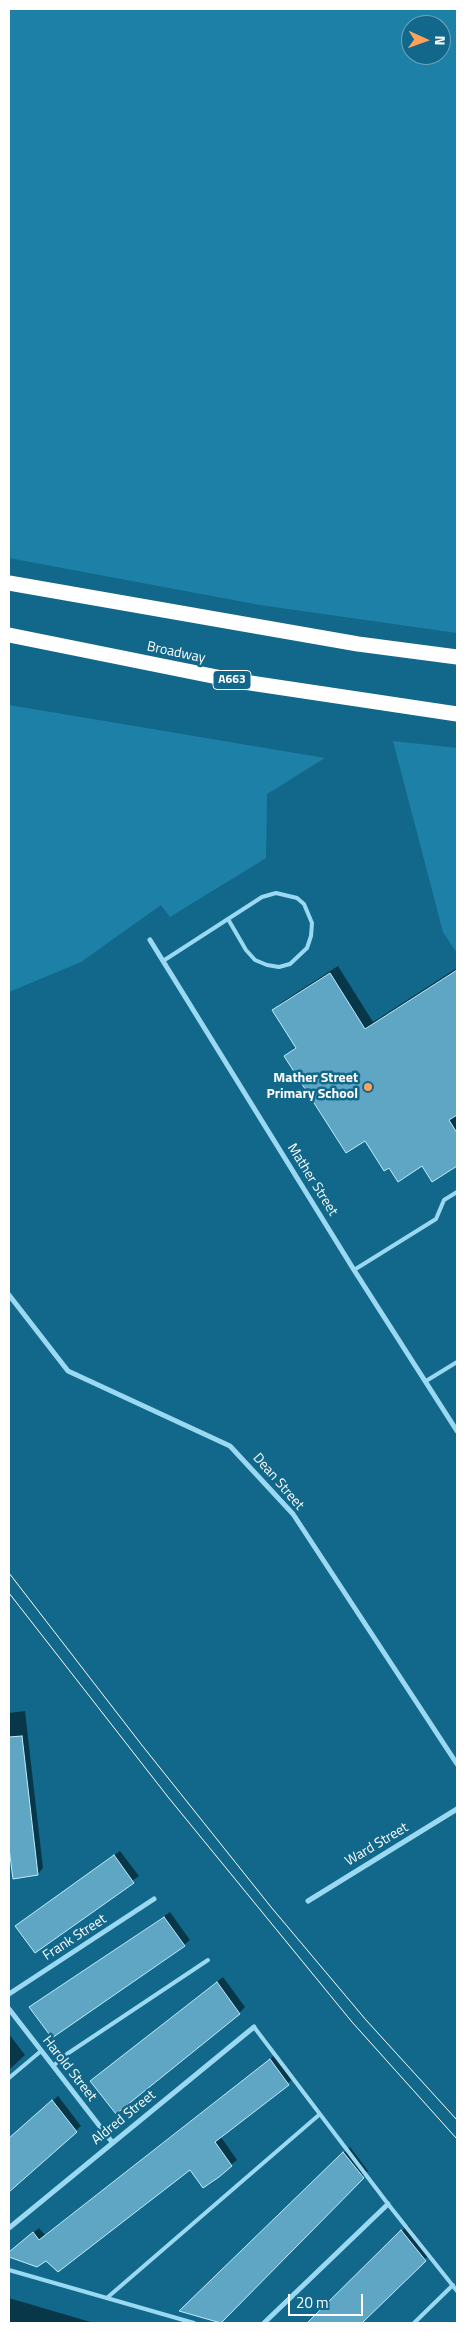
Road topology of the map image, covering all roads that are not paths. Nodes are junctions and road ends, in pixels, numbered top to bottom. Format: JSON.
{"nodes":[{"id":1,"x":9,"y":583,"type":"edge"},
{"id":2,"x":9,"y":635,"type":"edge"},
{"id":3,"x":457,"y":657,"type":"edge"},
{"id":4,"x":457,"y":714,"type":"edge"},
{"id":5,"x":228,"y":919,"type":"junction"},
{"id":6,"x":150,"y":940,"type":"dead end"},
{"id":7,"x":163,"y":961,"type":"junction"},
{"id":8,"x":457,"y":1192,"type":"edge"},
{"id":9,"x":354,"y":1270,"type":"junction"},
{"id":10,"x":9,"y":1295,"type":"edge"},
{"id":11,"x":457,"y":1362,"type":"edge"},
{"id":12,"x":426,"y":1381,"type":"junction"},
{"id":13,"x":457,"y":1431,"type":"edge"},
{"id":14,"x":457,"y":1764,"type":"edge"},
{"id":15,"x":457,"y":1809,"type":"edge"},
{"id":16,"x":154,"y":1900,"type":"dead end"},
{"id":17,"x":308,"y":1901,"type":"dead end"},
{"id":18,"x":208,"y":1960,"type":"dead end"},
{"id":19,"x":9,"y":1994,"type":"edge"},
{"id":20,"x":9,"y":2009,"type":"edge"},
{"id":21,"x":254,"y":2027,"type":"joint"},
{"id":22,"x":41,"y":2051,"type":"junction"},
{"id":23,"x":53,"y":2066,"type":"junction"},
{"id":24,"x":9,"y":2078,"type":"edge"},
{"id":25,"x":320,"y":2114,"type":"junction"},
{"id":26,"x":112,"y":2142,"type":"junction"},
{"id":27,"x":388,"y":2204,"type":"junction"},
{"id":28,"x":9,"y":2228,"type":"edge"},
{"id":29,"x":9,"y":2270,"type":"edge"},
{"id":30,"x":453,"y":2285,"type":"junction"},
{"id":31,"x":457,"y":2291,"type":"edge"},
{"id":32,"x":108,"y":2297,"type":"junction"},
{"id":33,"x":194,"y":2323,"type":"edge"},
{"id":34,"x":265,"y":2323,"type":"edge"},
{"id":35,"x":414,"y":2323,"type":"edge"}],
"edges":[{"from":1,"to":3,"type":"highway"},
{"from":2,"to":4,"type":"highway","name":"Broadway","number":"A663"},
{"from":5,"to":5,"type":"lane"},
{"from":5,"to":7,"type":"lane"},
{"from":6,"to":7,"type":"street","name":"Mather Street"},
{"from":7,"to":9,"type":"street","name":"Mather Street"},
{"from":8,"to":9,"type":"lane"},
{"from":9,"to":12,"type":"street","name":"Mather Street"},
{"from":10,"to":14,"type":"street","name":"Dean Street"},
{"from":11,"to":12,"type":"lane"},
{"from":12,"to":13,"type":"street","name":"Mather Street"},
{"from":15,"to":17,"type":"street","name":"Ward Street"},
{"from":16,"to":19,"type":"street","name":"Frank Street"},
{"from":18,"to":23,"type":"lane"},
{"from":20,"to":22,"type":"street","name":"Harold Street"},
{"from":21,"to":25,"type":"lane"},
{"from":21,"to":26,"type":"street","name":"Aldred Street"},
{"from":22,"to":23,"type":"street","name":"Harold Street"},
{"from":22,"to":24,"type":"lane"},
{"from":23,"to":26,"type":"street","name":"Harold Street"},
{"from":25,"to":27,"type":"lane"},
{"from":25,"to":32,"type":"lane"},
{"from":26,"to":28,"type":"street","name":"Aldred Street"},
{"from":27,"to":30,"type":"lane"},
{"from":27,"to":34,"type":"street"},
{"from":29,"to":32,"type":"lane"},
{"from":30,"to":31,"type":"lane"},
{"from":30,"to":35,"type":"lane"},
{"from":32,"to":33,"type":"lane"}]}
